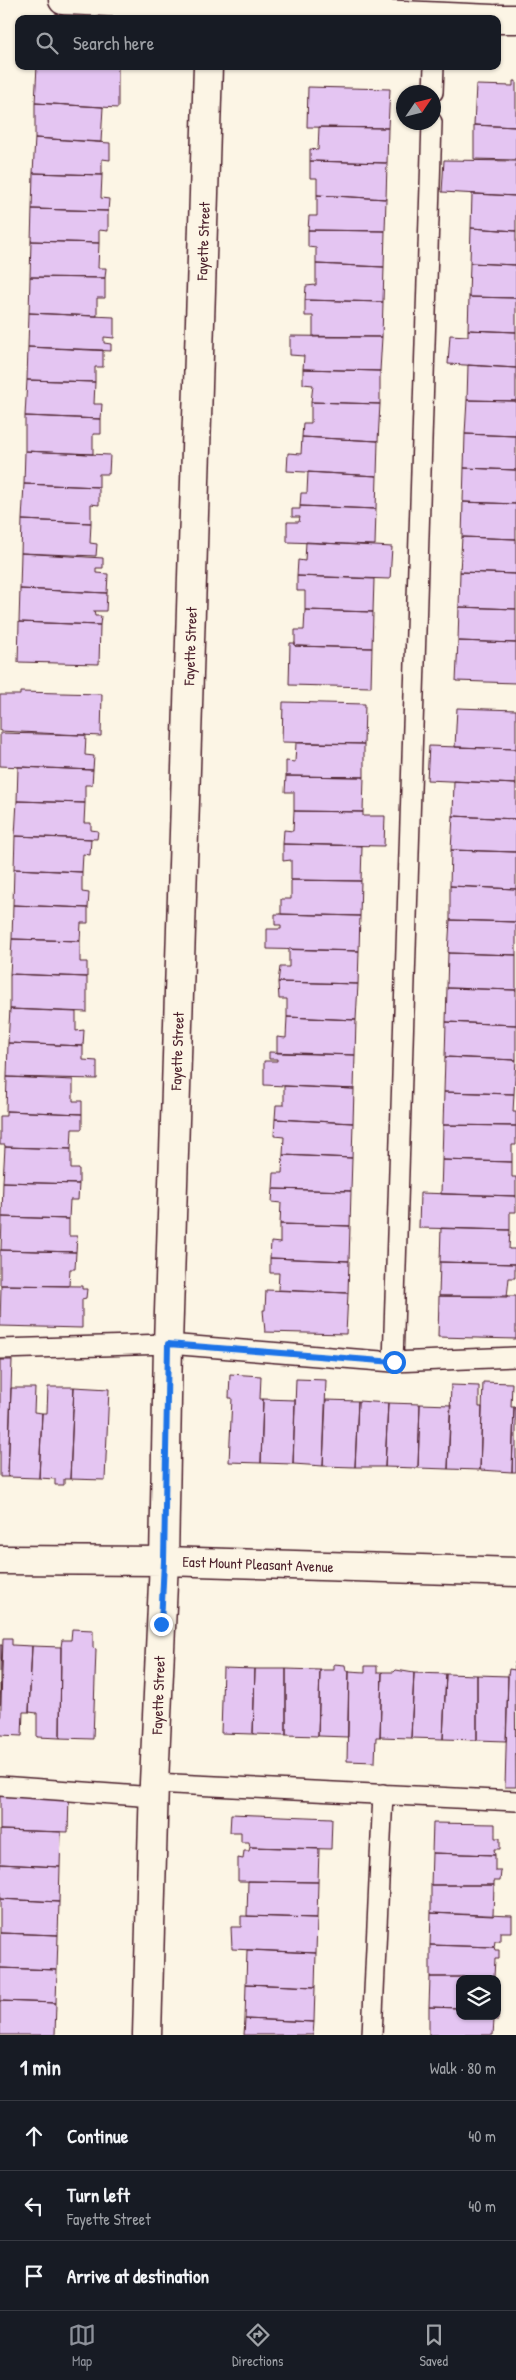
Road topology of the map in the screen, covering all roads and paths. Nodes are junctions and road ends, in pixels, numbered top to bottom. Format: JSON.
{"nodes":[{"id":1,"x":63,"y":0,"type":"edge"},
{"id":2,"x":210,"y":8,"type":"edge"},
{"id":3,"x":436,"y":12,"type":"edge"},
{"id":4,"x":460,"y":15,"type":"edge"},
{"id":5,"x":501,"y":19,"type":"edge"},
{"id":6,"x":516,"y":19,"type":"edge"},
{"id":7,"x":208,"y":70,"type":"edge"},
{"id":8,"x":434,"y":70,"type":"edge"},
{"id":9,"x":433,"y":85,"type":"edge"},
{"id":10,"x":432,"y":130,"type":"edge"},
{"id":11,"x":168,"y":1344,"type":"junction"},
{"id":12,"x":0,"y":1349,"type":"edge"},
{"id":13,"x":516,"y":1357,"type":"edge"},
{"id":14,"x":394,"y":1362,"type":"junction"},
{"id":15,"x":0,"y":1560,"type":"edge"},
{"id":16,"x":164,"y":1561,"type":"junction"},
{"id":17,"x":516,"y":1572,"type":"edge"},
{"id":18,"x":0,"y":1786,"type":"edge"},
{"id":19,"x":154,"y":1790,"type":"junction"},
{"id":20,"x":383,"y":1794,"type":"junction"},
{"id":21,"x":516,"y":1801,"type":"edge"},
{"id":22,"x":147,"y":2035,"type":"edge"},
{"id":23,"x":372,"y":2035,"type":"edge"}],
"edges":[{"from":1,"to":2,"type":"street"},
{"from":2,"to":3,"type":"street"},
{"from":3,"to":4,"type":"street"},
{"from":5,"to":6,"type":"street"},
{"from":7,"to":11,"type":"street","name":"Fayette Street"},
{"from":8,"to":9,"type":"lane"},
{"from":10,"to":14,"type":"lane"},
{"from":11,"to":12,"type":"lane"},
{"from":11,"to":14,"type":"lane"},
{"from":11,"to":16,"type":"street","name":"Fayette Street"},
{"from":13,"to":14,"type":"lane"},
{"from":15,"to":16,"type":"street","name":"East Mount Pleasant Avenue"},
{"from":16,"to":17,"type":"street","name":"East Mount Pleasant Avenue"},
{"from":16,"to":19,"type":"street","name":"Fayette Street"},
{"from":18,"to":19,"type":"lane"},
{"from":19,"to":20,"type":"lane"},
{"from":19,"to":22,"type":"street","name":"Fayette Street"},
{"from":20,"to":21,"type":"lane"},
{"from":20,"to":23,"type":"lane"}]}
